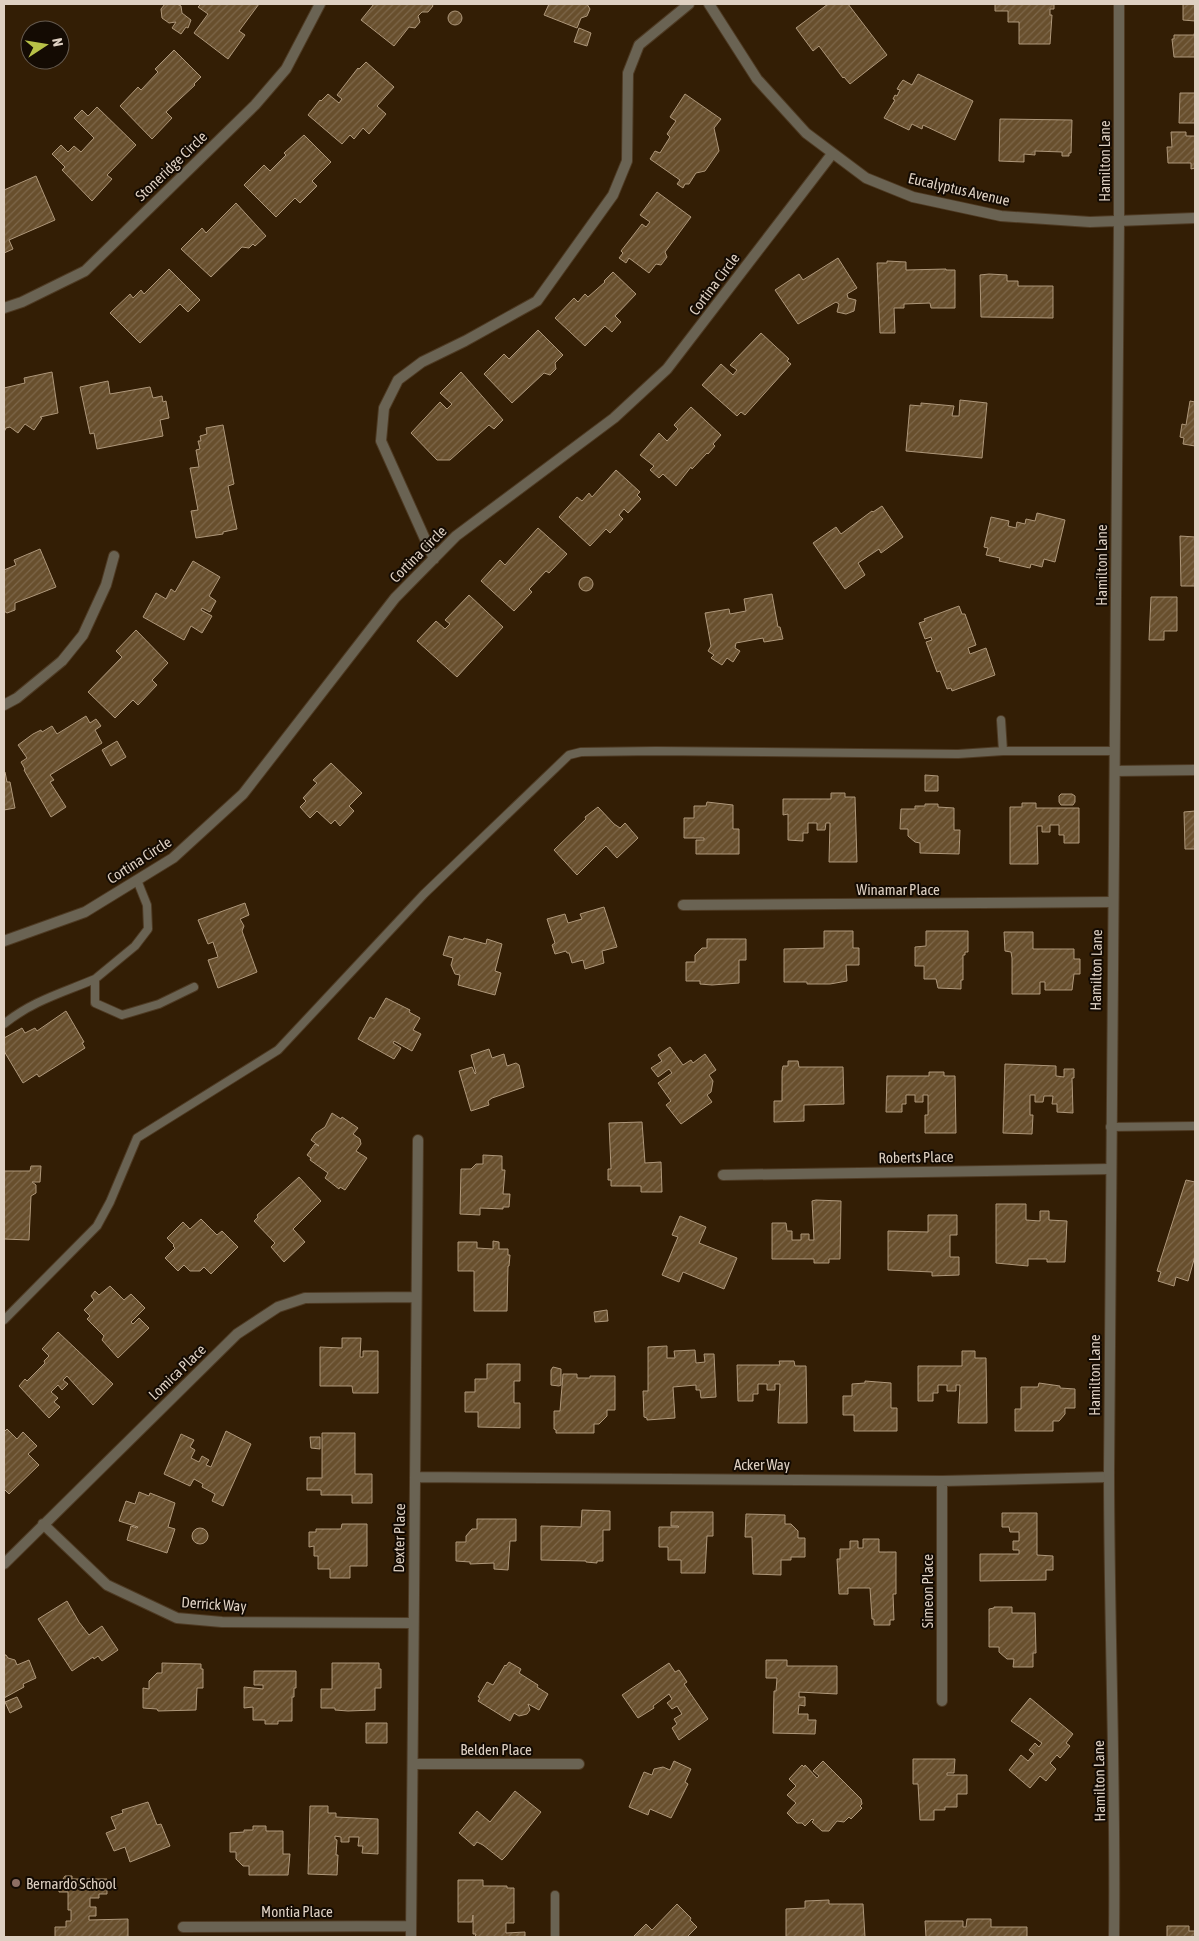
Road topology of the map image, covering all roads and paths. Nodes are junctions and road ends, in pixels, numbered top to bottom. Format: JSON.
{"nodes":[{"id":1,"x":320,"y":4,"type":"edge"},
{"id":2,"x":689,"y":4,"type":"edge"},
{"id":3,"x":709,"y":4,"type":"edge"},
{"id":4,"x":1119,"y":4,"type":"edge"},
{"id":5,"x":832,"y":154,"type":"junction"},
{"id":6,"x":1195,"y":218,"type":"edge"},
{"id":7,"x":1119,"y":221,"type":"junction"},
{"id":8,"x":4,"y":308,"type":"edge"},
{"id":9,"x":114,"y":556,"type":"dead end"},
{"id":10,"x":434,"y":559,"type":"junction"},
{"id":11,"x":4,"y":705,"type":"edge"},
{"id":12,"x":1001,"y":720,"type":"dead end"},
{"id":13,"x":1003,"y":751,"type":"junction"},
{"id":14,"x":1115,"y":751,"type":"junction"},
{"id":15,"x":1195,"y":770,"type":"edge"},
{"id":16,"x":1115,"y":772,"type":"junction"},
{"id":17,"x":137,"y":880,"type":"junction"},
{"id":18,"x":1112,"y":902,"type":"junction"},
{"id":19,"x":683,"y":905,"type":"dead end"},
{"id":20,"x":4,"y":941,"type":"edge"},
{"id":21,"x":95,"y":979,"type":"junction"},
{"id":22,"x":194,"y":987,"type":"dead end"},
{"id":23,"x":4,"y":1024,"type":"edge"},
{"id":24,"x":1195,"y":1126,"type":"edge"},
{"id":25,"x":1110,"y":1127,"type":"junction"},
{"id":26,"x":418,"y":1140,"type":"dead end"},
{"id":27,"x":1110,"y":1169,"type":"junction"},
{"id":28,"x":723,"y":1175,"type":"dead end"},
{"id":29,"x":416,"y":1297,"type":"junction"},
{"id":30,"x":4,"y":1320,"type":"edge"},
{"id":31,"x":415,"y":1477,"type":"junction"},
{"id":32,"x":1109,"y":1477,"type":"junction"},
{"id":33,"x":942,"y":1481,"type":"junction"},
{"id":34,"x":43,"y":1524,"type":"junction"},
{"id":35,"x":4,"y":1564,"type":"edge"},
{"id":36,"x":413,"y":1623,"type":"junction"},
{"id":37,"x":942,"y":1701,"type":"dead end"},
{"id":38,"x":413,"y":1764,"type":"junction"},
{"id":39,"x":579,"y":1764,"type":"dead end"},
{"id":40,"x":555,"y":1895,"type":"dead end"},
{"id":41,"x":411,"y":1926,"type":"junction"},
{"id":42,"x":183,"y":1927,"type":"dead end"},
{"id":43,"x":411,"y":1937,"type":"edge"},
{"id":44,"x":555,"y":1937,"type":"edge"},
{"id":45,"x":1114,"y":1937,"type":"edge"}],
"edges":[{"from":1,"to":8,"type":"street","name":"Stoneridge Circle"},
{"from":2,"to":10,"type":"street"},
{"from":3,"to":5,"type":"street","name":"Eucalyptus Avenue"},
{"from":4,"to":7,"type":"street","name":"Hamilton Lane"},
{"from":5,"to":7,"type":"street","name":"Eucalyptus Avenue"},
{"from":5,"to":10,"type":"street","name":"Cortina Circle"},
{"from":6,"to":7,"type":"street","name":"Eucalyptus Avenue"},
{"from":7,"to":14,"type":"street","name":"Hamilton Lane"},
{"from":9,"to":11,"type":"street"},
{"from":10,"to":17,"type":"street","name":"Cortina Circle"},
{"from":12,"to":13,"type":"lane"},
{"from":13,"to":14,"type":"lane"},
{"from":13,"to":30,"type":"lane"},
{"from":14,"to":16,"type":"street","name":"Hamilton Lane"},
{"from":15,"to":16,"type":"street"},
{"from":16,"to":18,"type":"street","name":"Hamilton Lane"},
{"from":17,"to":20,"type":"street","name":"Cortina Circle"},
{"from":17,"to":21,"type":"lane"},
{"from":18,"to":19,"type":"street","name":"Winamar Place"},
{"from":18,"to":25,"type":"street","name":"Hamilton Lane"},
{"from":21,"to":22,"type":"lane"},
{"from":21,"to":23,"type":"lane"},
{"from":24,"to":25,"type":"lane"},
{"from":25,"to":27,"type":"street","name":"Hamilton Lane"},
{"from":26,"to":29,"type":"street","name":"Dexter Place"},
{"from":27,"to":28,"type":"street","name":"Roberts Place"},
{"from":27,"to":32,"type":"street","name":"Hamilton Lane"},
{"from":29,"to":31,"type":"street","name":"Dexter Place"},
{"from":29,"to":34,"type":"street","name":"Lomica Place"},
{"from":31,"to":33,"type":"street","name":"Acker Way"},
{"from":31,"to":36,"type":"street","name":"Dexter Place"},
{"from":32,"to":33,"type":"street","name":"Acker Way"},
{"from":32,"to":45,"type":"street","name":"Hamilton Lane"},
{"from":33,"to":37,"type":"street","name":"Simeon Place"},
{"from":34,"to":35,"type":"street","name":"Lomica Place"},
{"from":34,"to":36,"type":"street","name":"Derrick Way"},
{"from":36,"to":38,"type":"street","name":"Dexter Place"},
{"from":38,"to":39,"type":"street","name":"Belden Place"},
{"from":38,"to":41,"type":"street","name":"Dexter Place"},
{"from":40,"to":44,"type":"lane"},
{"from":41,"to":42,"type":"street","name":"Montia Place"},
{"from":41,"to":43,"type":"street","name":"Dexter Place"}]}
